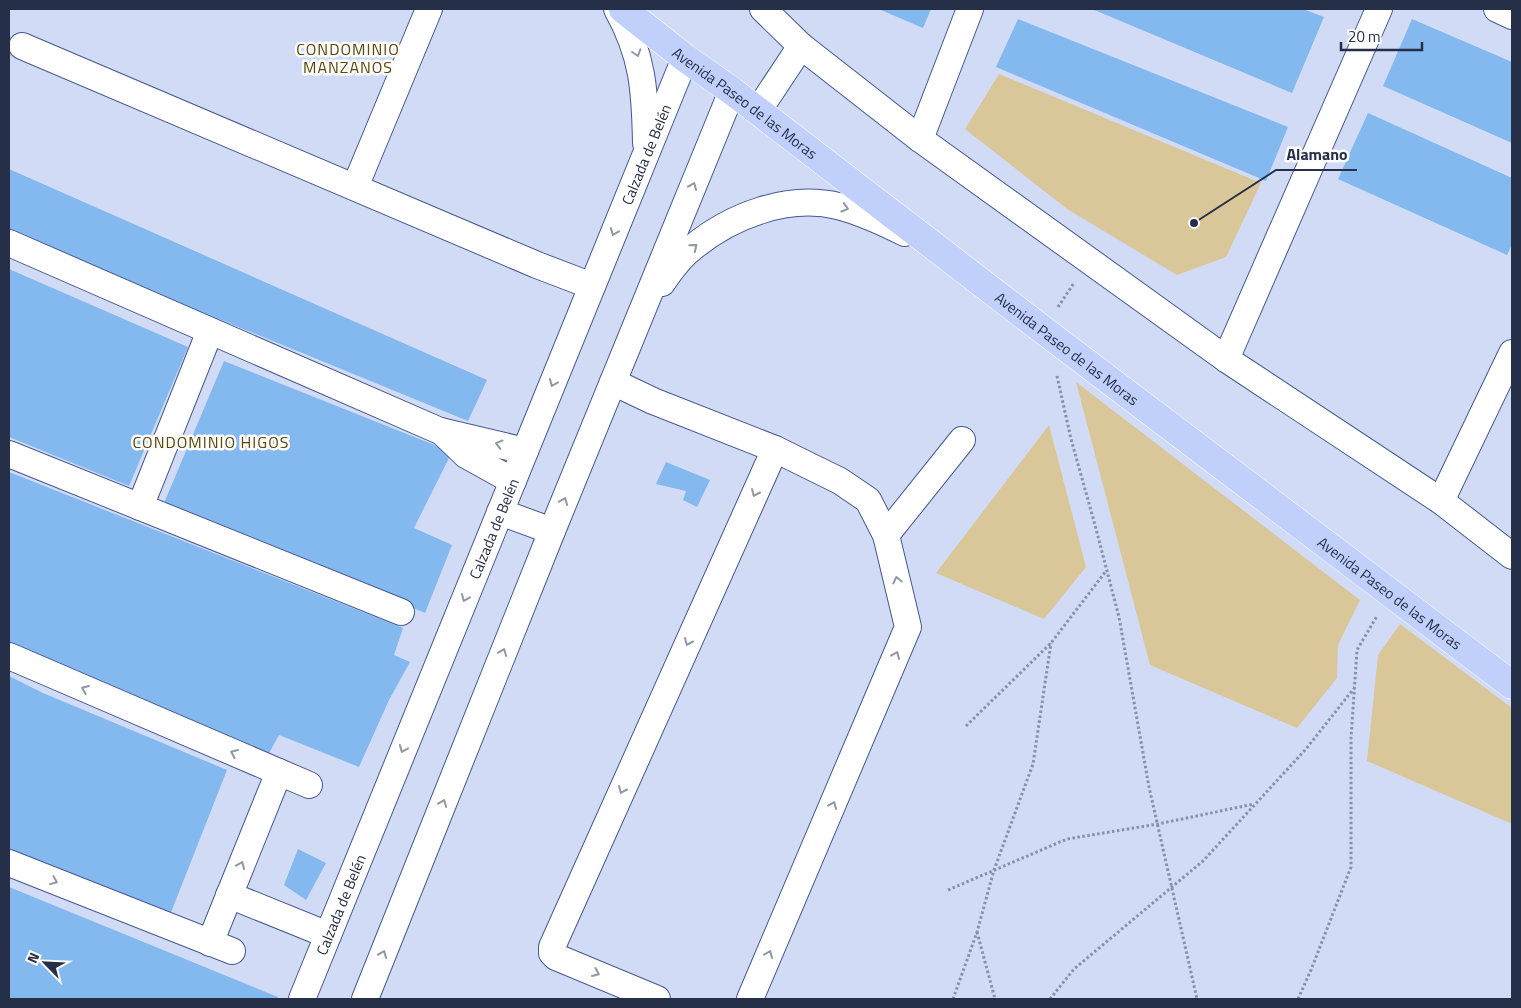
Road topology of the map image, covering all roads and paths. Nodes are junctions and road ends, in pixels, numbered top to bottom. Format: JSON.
{"nodes":[{"id":1,"x":617,"y":9,"type":"edge"},
{"id":2,"x":623,"y":9,"type":"edge"},
{"id":3,"x":762,"y":9,"type":"edge"},
{"id":4,"x":970,"y":9,"type":"edge"},
{"id":5,"x":1379,"y":9,"type":"edge"},
{"id":6,"x":1497,"y":9,"type":"edge"},
{"id":7,"x":422,"y":11,"type":"edge"},
{"id":8,"x":1512,"y":16,"type":"edge"},
{"id":9,"x":22,"y":46,"type":"dead end"},
{"id":10,"x":802,"y":46,"type":"junction"},
{"id":11,"x":685,"y":58,"type":"junction"},
{"id":12,"x":732,"y":90,"type":"junction"},
{"id":13,"x":758,"y":111,"type":"junction"},
{"id":14,"x":920,"y":138,"type":"junction"},
{"id":15,"x":646,"y":155,"type":"junction"},
{"id":16,"x":356,"y":187,"type":"junction"},
{"id":17,"x":9,"y":243,"type":"edge"},
{"id":18,"x":931,"y":245,"type":"junction"},
{"id":19,"x":1089,"y":260,"type":"junction"},
{"id":20,"x":592,"y":286,"type":"junction"},
{"id":21,"x":641,"y":312,"type":"junction"},
{"id":22,"x":210,"y":331,"type":"junction"},
{"id":23,"x":1045,"y":332,"type":"junction"},
{"id":24,"x":1512,"y":353,"type":"edge"},
{"id":25,"x":1226,"y":359,"type":"junction"},
{"id":26,"x":613,"y":382,"type":"junction"},
{"id":27,"x":440,"y":430,"type":"junction"},
{"id":28,"x":962,"y":440,"type":"dead end"},
{"id":29,"x":775,"y":449,"type":"junction"},
{"id":30,"x":525,"y":451,"type":"junction"},
{"id":31,"x":9,"y":454,"type":"edge"},
{"id":32,"x":512,"y":481,"type":"junction"},
{"id":33,"x":1441,"y":501,"type":"junction"},
{"id":34,"x":140,"y":507,"type":"junction"},
{"id":35,"x":500,"y":512,"type":"junction"},
{"id":36,"x":552,"y":531,"type":"junction"},
{"id":37,"x":886,"y":534,"type":"junction"},
{"id":38,"x":1512,"y":556,"type":"edge"},
{"id":39,"x":1107,"y":570,"type":"junction"},
{"id":40,"x":1390,"y":594,"type":"junction"},
{"id":41,"x":401,"y":612,"type":"dead end"},
{"id":42,"x":1052,"y":643,"type":"junction"},
{"id":43,"x":9,"y":656,"type":"edge"},
{"id":44,"x":1512,"y":685,"type":"edge"},
{"id":45,"x":1355,"y":687,"type":"junction"},
{"id":46,"x":966,"y":726,"type":"dead end"},
{"id":47,"x":279,"y":772,"type":"junction"},
{"id":48,"x":309,"y":785,"type":"dead end"},
{"id":49,"x":1255,"y":804,"type":"junction"},
{"id":50,"x":1158,"y":824,"type":"junction"},
{"id":51,"x":9,"y":863,"type":"edge"},
{"id":52,"x":994,"y":870,"type":"junction"},
{"id":53,"x":1172,"y":886,"type":"junction"},
{"id":54,"x":948,"y":890,"type":"dead end"},
{"id":55,"x":229,"y":895,"type":"junction"},
{"id":56,"x":977,"y":932,"type":"junction"},
{"id":57,"x":328,"y":935,"type":"junction"},
{"id":58,"x":302,"y":999,"type":"edge"},
{"id":59,"x":365,"y":999,"type":"edge"},
{"id":60,"x":657,"y":999,"type":"edge"},
{"id":61,"x":750,"y":999,"type":"edge"},
{"id":62,"x":953,"y":999,"type":"edge"},
{"id":63,"x":995,"y":999,"type":"edge"},
{"id":64,"x":1050,"y":999,"type":"edge"},
{"id":65,"x":1197,"y":999,"type":"edge"},
{"id":66,"x":1298,"y":999,"type":"edge"}],
"edges":[{"from":1,"to":15,"type":"street","one_way":true},
{"from":2,"to":11,"type":"main road","name":"Avenida Paseo de las Moras"},
{"from":3,"to":10,"type":"street"},
{"from":4,"to":14,"type":"street"},
{"from":5,"to":25,"type":"street"},
{"from":6,"to":8,"type":"street"},
{"from":7,"to":16,"type":"street"},
{"from":9,"to":16,"type":"street"},
{"from":10,"to":13,"type":"street"},
{"from":10,"to":14,"type":"street"},
{"from":11,"to":12,"type":"main road","name":"Avenida Paseo de las Moras"},
{"from":11,"to":15,"type":"street","name":"Calzada de Belén"},
{"from":12,"to":13,"type":"main road","name":"Avenida Paseo de las Moras"},
{"from":21,"to":12,"type":"street","one_way":true},
{"from":13,"to":18,"type":"main road","name":"Avenida Paseo de las Moras"},
{"from":14,"to":19,"type":"street"},
{"from":15,"to":20,"type":"street","name":"Calzada de Belén","one_way":true},
{"from":16,"to":20,"type":"street"},
{"from":17,"to":22,"type":"street"},
{"from":21,"to":18,"type":"street","one_way":true},
{"from":18,"to":23,"type":"main road","name":"Avenida Paseo de las Moras"},
{"from":19,"to":23,"type":"path"},
{"from":19,"to":25,"type":"street"},
{"from":20,"to":30,"type":"street","name":"Calzada de Belén","one_way":true},
{"from":21,"to":26,"type":"street"},
{"from":22,"to":27,"type":"street"},
{"from":22,"to":34,"type":"street"},
{"from":23,"to":39,"type":"path"},
{"from":23,"to":40,"type":"main road","name":"Avenida Paseo de las Moras"},
{"from":24,"to":33,"type":"street"},
{"from":25,"to":33,"type":"street"},
{"from":26,"to":29,"type":"street"},
{"from":36,"to":26,"type":"street","one_way":true},
{"from":30,"to":27,"type":"street","one_way":true},
{"from":27,"to":32,"type":"street"},
{"from":28,"to":37,"type":"street"},
{"from":29,"to":37,"type":"street"},
{"from":29,"to":60,"type":"street","one_way":true},
{"from":30,"to":32,"type":"street","name":"Calzada de Belén"},
{"from":31,"to":34,"type":"street"},
{"from":32,"to":35,"type":"street","name":"Calzada de Belén"},
{"from":33,"to":38,"type":"street"},
{"from":34,"to":41,"type":"street"},
{"from":35,"to":36,"type":"street"},
{"from":35,"to":57,"type":"street","name":"Calzada de Belén","one_way":true},
{"from":59,"to":36,"type":"street","one_way":true},
{"from":61,"to":37,"type":"street","one_way":true},
{"from":39,"to":42,"type":"path"},
{"from":39,"to":50,"type":"path"},
{"from":40,"to":44,"type":"main road","name":"Avenida Paseo de las Moras"},
{"from":40,"to":45,"type":"path"},
{"from":42,"to":46,"type":"path"},
{"from":42,"to":52,"type":"path"},
{"from":47,"to":43,"type":"street","one_way":true},
{"from":45,"to":49,"type":"path"},
{"from":45,"to":66,"type":"path"},
{"from":47,"to":48,"type":"street"},
{"from":55,"to":47,"type":"street","one_way":true},
{"from":49,"to":50,"type":"path"},
{"from":49,"to":53,"type":"path"},
{"from":50,"to":52,"type":"path"},
{"from":50,"to":53,"type":"path"},
{"from":51,"to":55,"type":"street","one_way":true},
{"from":52,"to":54,"type":"path"},
{"from":52,"to":56,"type":"path"},
{"from":53,"to":64,"type":"path"},
{"from":53,"to":65,"type":"path"},
{"from":55,"to":57,"type":"street"},
{"from":56,"to":62,"type":"path"},
{"from":56,"to":63,"type":"path"},
{"from":57,"to":58,"type":"street","name":"Calzada de Belén"}]}
